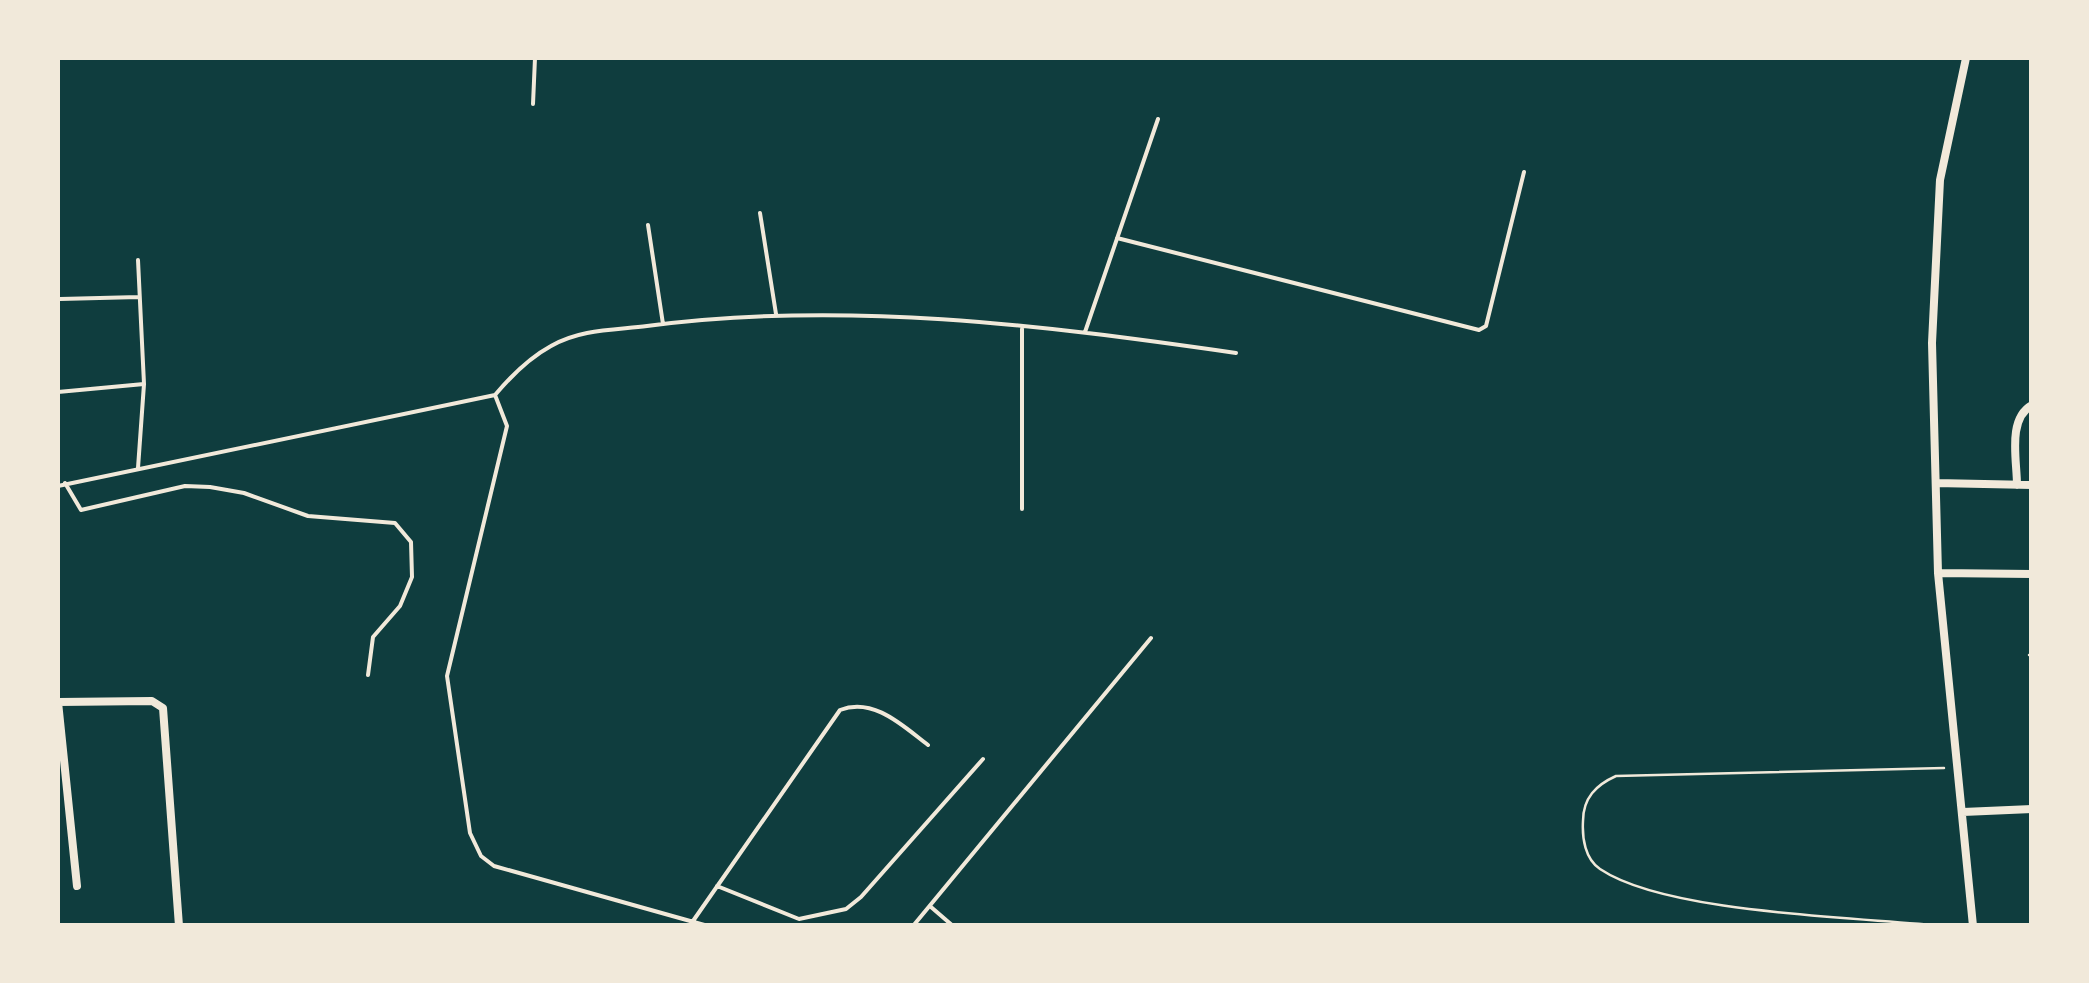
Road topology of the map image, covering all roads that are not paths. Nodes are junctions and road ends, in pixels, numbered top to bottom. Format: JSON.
{"nodes":[{"id":1,"x":535,"y":58,"type":"edge"},
{"id":2,"x":1966,"y":58,"type":"edge"},
{"id":3,"x":532,"y":104,"type":"dead end"},
{"id":4,"x":1158,"y":119,"type":"dead end"},
{"id":5,"x":1524,"y":172,"type":"dead end"},
{"id":6,"x":760,"y":212,"type":"dead end"},
{"id":7,"x":648,"y":225,"type":"dead end"},
{"id":8,"x":1117,"y":238,"type":"junction"},
{"id":9,"x":138,"y":260,"type":"dead end"},
{"id":10,"x":140,"y":297,"type":"junction"},
{"id":11,"x":60,"y":299,"type":"edge"},
{"id":12,"x":776,"y":314,"type":"junction"},
{"id":13,"x":663,"y":324,"type":"junction"},
{"id":14,"x":1022,"y":327,"type":"junction"},
{"id":15,"x":1084,"y":333,"type":"junction"},
{"id":16,"x":1236,"y":353,"type":"dead end"},
{"id":17,"x":144,"y":384,"type":"junction"},
{"id":18,"x":58,"y":392,"type":"edge"},
{"id":19,"x":495,"y":395,"type":"junction"},
{"id":20,"x":2032,"y":405,"type":"edge"},
{"id":21,"x":138,"y":468,"type":"junction"},
{"id":22,"x":66,"y":483,"type":"junction"},
{"id":23,"x":1936,"y":483,"type":"junction"},
{"id":24,"x":2018,"y":485,"type":"junction"},
{"id":25,"x":2032,"y":485,"type":"edge"},
{"id":26,"x":58,"y":486,"type":"edge"},
{"id":27,"x":1022,"y":509,"type":"dead end"},
{"id":28,"x":1938,"y":573,"type":"junction"},
{"id":29,"x":2032,"y":574,"type":"edge"},
{"id":30,"x":1151,"y":638,"type":"dead end"},
{"id":31,"x":368,"y":676,"type":"dead end"},
{"id":32,"x":58,"y":702,"type":"edge"},
{"id":33,"x":928,"y":745,"type":"dead end"},
{"id":34,"x":983,"y":759,"type":"dead end"},
{"id":35,"x":2032,"y":809,"type":"edge"},
{"id":36,"x":1962,"y":812,"type":"junction"},
{"id":37,"x":77,"y":886,"type":"dead end"},
{"id":38,"x":717,"y":886,"type":"junction"},
{"id":39,"x":931,"y":907,"type":"junction"},
{"id":40,"x":693,"y":921,"type":"junction"},
{"id":41,"x":180,"y":926,"type":"edge"},
{"id":42,"x":708,"y":926,"type":"edge"},
{"id":43,"x":913,"y":926,"type":"edge"},
{"id":44,"x":953,"y":926,"type":"edge"},
{"id":45,"x":1974,"y":926,"type":"edge"}],
"edges":[{"from":1,"to":3,"type":"lane"},
{"from":2,"to":23,"type":"street"},
{"from":4,"to":8,"type":"lane"},
{"from":5,"to":8,"type":"lane"},
{"from":6,"to":12,"type":"lane"},
{"from":7,"to":13,"type":"lane"},
{"from":8,"to":15,"type":"lane"},
{"from":9,"to":10,"type":"lane"},
{"from":10,"to":11,"type":"lane"},
{"from":10,"to":17,"type":"lane"},
{"from":12,"to":13,"type":"lane"},
{"from":12,"to":14,"type":"lane"},
{"from":13,"to":19,"type":"lane"},
{"from":14,"to":15,"type":"lane"},
{"from":14,"to":27,"type":"lane"},
{"from":15,"to":16,"type":"lane"},
{"from":17,"to":18,"type":"lane"},
{"from":17,"to":21,"type":"lane"},
{"from":19,"to":21,"type":"lane"},
{"from":19,"to":40,"type":"lane"},
{"from":20,"to":24,"type":"street"},
{"from":21,"to":22,"type":"lane"},
{"from":22,"to":26,"type":"lane"},
{"from":22,"to":31,"type":"lane"},
{"from":23,"to":24,"type":"street"},
{"from":23,"to":28,"type":"street"},
{"from":24,"to":25,"type":"street"},
{"from":28,"to":29,"type":"street"},
{"from":28,"to":36,"type":"street"},
{"from":30,"to":39,"type":"lane"},
{"from":32,"to":37,"type":"street"},
{"from":32,"to":41,"type":"street"},
{"from":33,"to":38,"type":"lane"},
{"from":34,"to":38,"type":"lane"},
{"from":35,"to":36,"type":"street"},
{"from":36,"to":45,"type":"street"},
{"from":38,"to":40,"type":"lane"},
{"from":39,"to":43,"type":"lane"},
{"from":39,"to":44,"type":"lane"},
{"from":40,"to":42,"type":"lane"}]}
